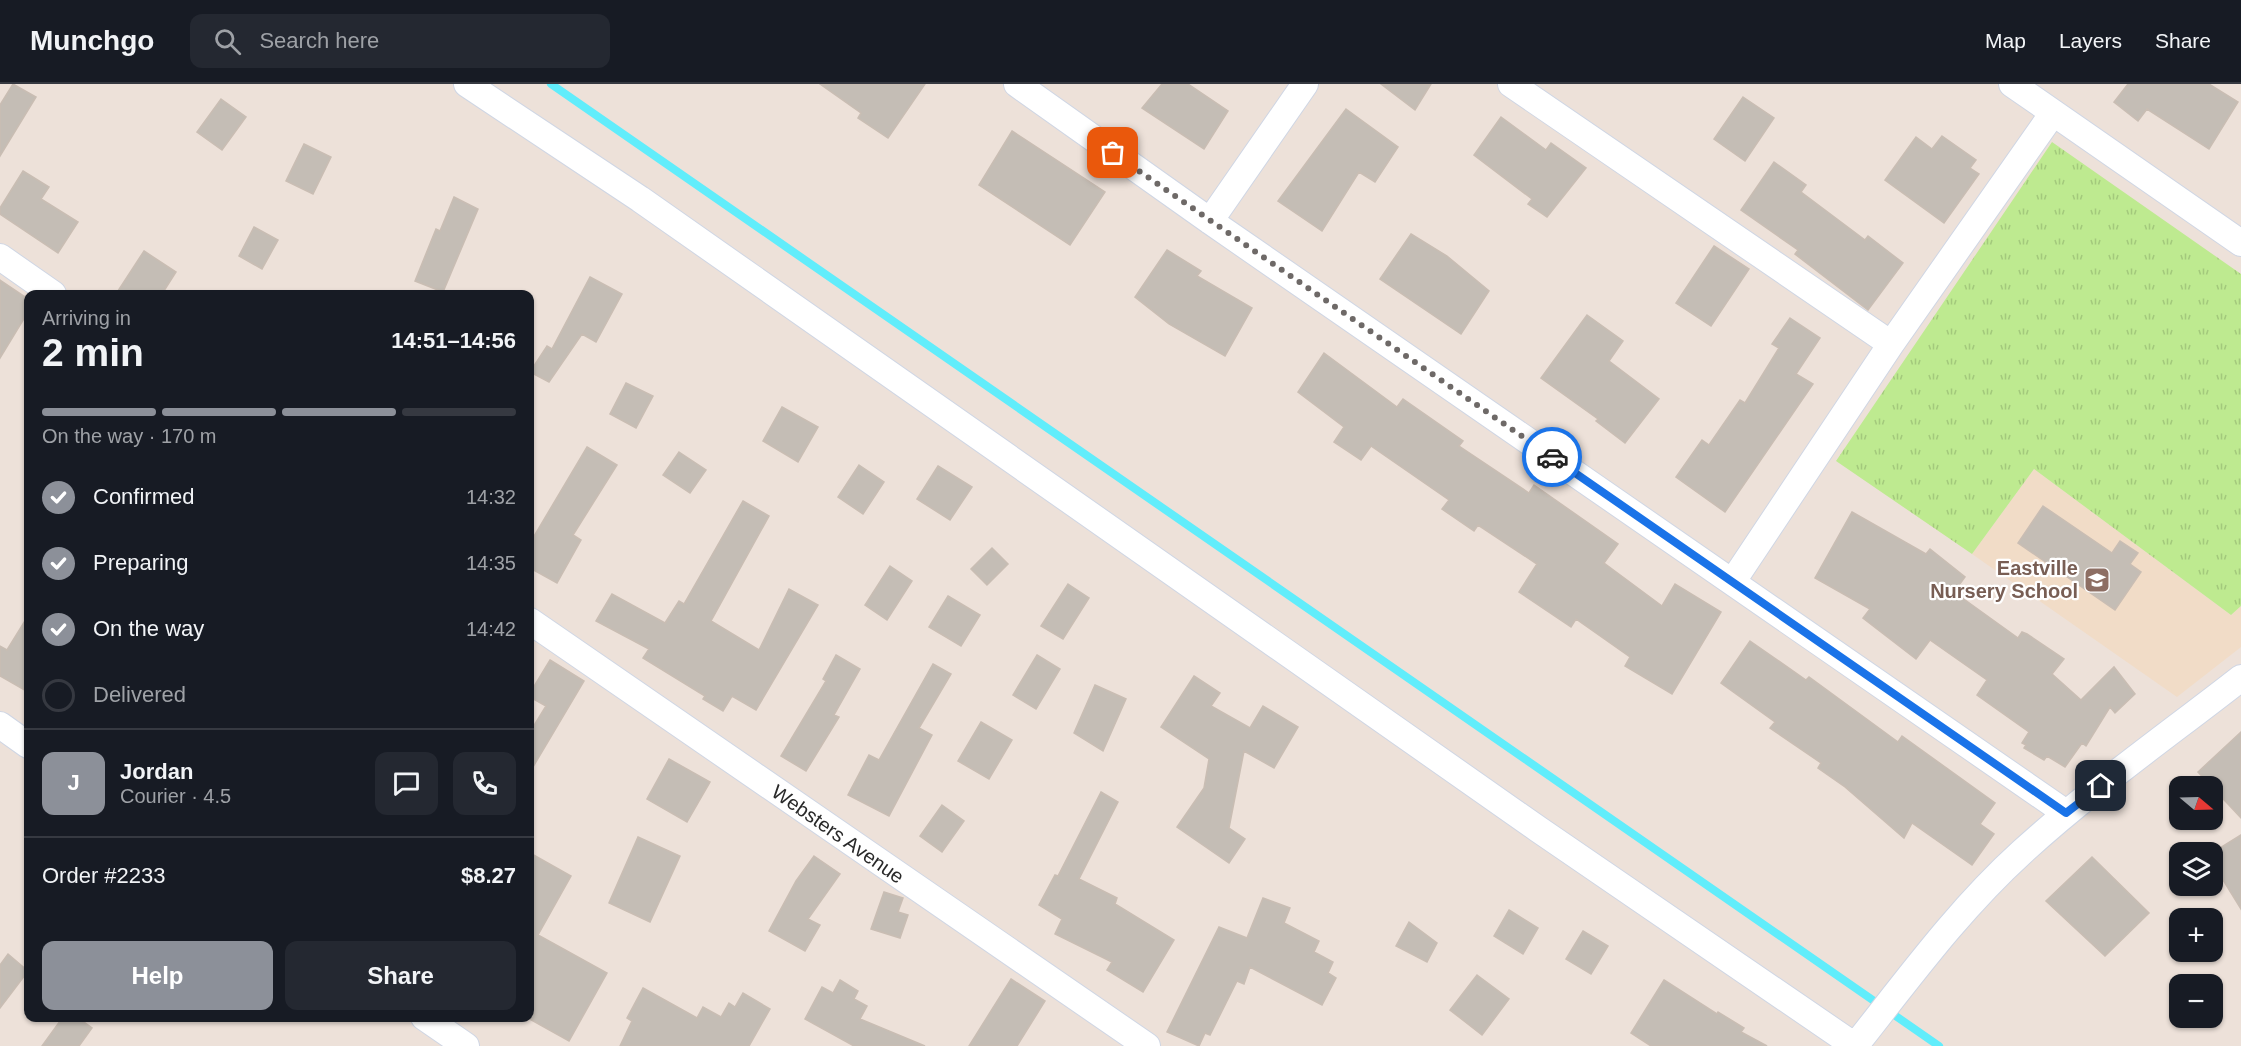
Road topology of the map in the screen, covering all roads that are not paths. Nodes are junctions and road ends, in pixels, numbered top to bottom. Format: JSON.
{"nodes":[{"id":1,"x":467,"y":84,"type":"edge"},
{"id":2,"x":1017,"y":84,"type":"edge"},
{"id":3,"x":1305,"y":84,"type":"edge"},
{"id":4,"x":1511,"y":84,"type":"edge"},
{"id":5,"x":2012,"y":84,"type":"edge"},
{"id":6,"x":2053,"y":113,"type":"junction"},
{"id":7,"x":1210,"y":221,"type":"junction"},
{"id":8,"x":2241,"y":243,"type":"edge"},
{"id":9,"x":0,"y":257,"type":"edge"},
{"id":10,"x":47,"y":290,"type":"edge"},
{"id":11,"x":1891,"y":344,"type":"junction"},
{"id":12,"x":1733,"y":581,"type":"junction"},
{"id":13,"x":534,"y":624,"type":"edge"},
{"id":14,"x":2241,"y":678,"type":"edge"},
{"id":15,"x":0,"y":726,"type":"edge"},
{"id":16,"x":24,"y":742,"type":"edge"},
{"id":17,"x":2066,"y":813,"type":"junction"},
{"id":18,"x":431,"y":1022,"type":"edge"},
{"id":19,"x":1859,"y":1042,"type":"edge"},
{"id":20,"x":466,"y":1046,"type":"edge"},
{"id":21,"x":1147,"y":1046,"type":"edge"}],
"edges":[{"from":1,"to":19,"type":"street"},
{"from":2,"to":7,"type":"street"},
{"from":3,"to":7,"type":"street"},
{"from":4,"to":11,"type":"street"},
{"from":5,"to":6,"type":"street"},
{"from":6,"to":8,"type":"street"},
{"from":6,"to":11,"type":"street"},
{"from":7,"to":12,"type":"street"},
{"from":9,"to":10,"type":"street"},
{"from":11,"to":12,"type":"street"},
{"from":12,"to":17,"type":"street"},
{"from":13,"to":21,"type":"street","name":"Websters Avenue"},
{"from":14,"to":17,"type":"street"},
{"from":15,"to":16,"type":"street"},
{"from":17,"to":19,"type":"street"},
{"from":18,"to":20,"type":"street"}]}
